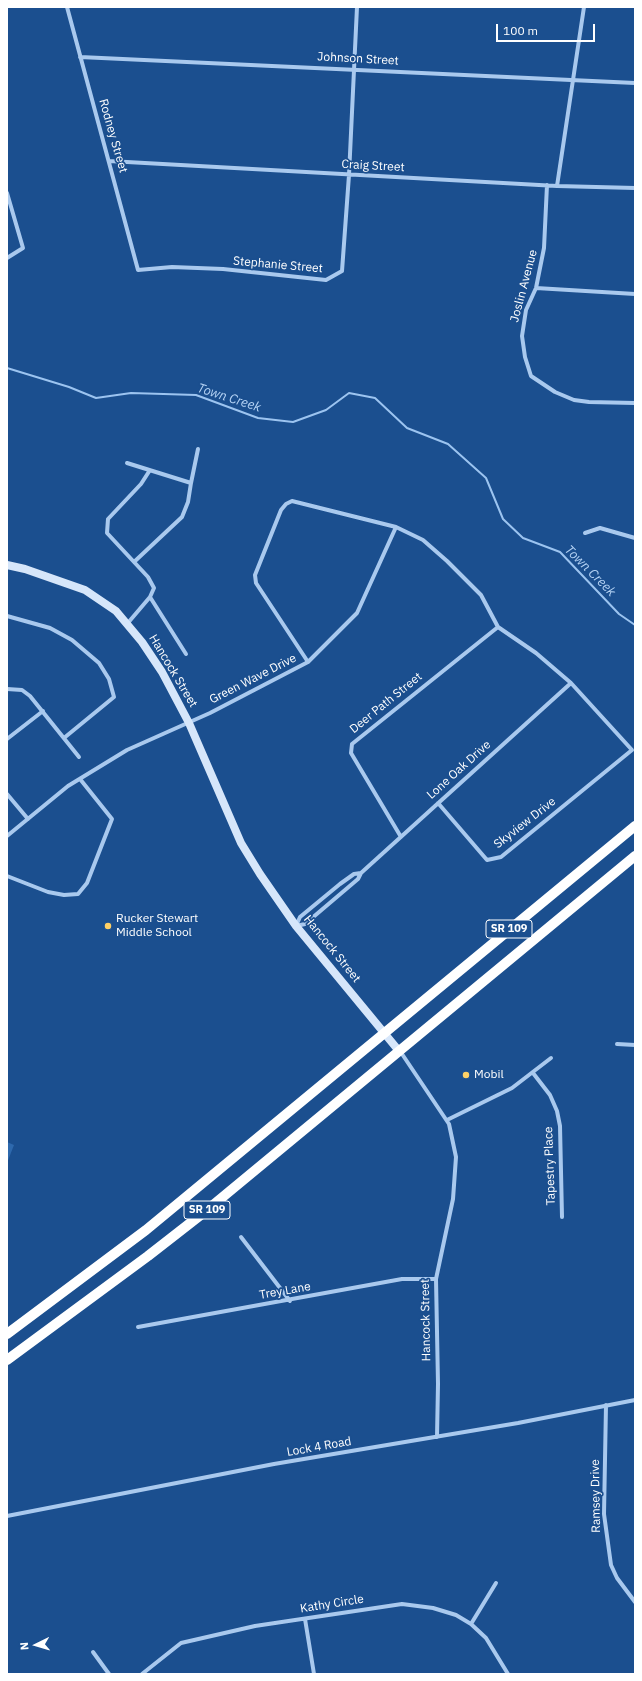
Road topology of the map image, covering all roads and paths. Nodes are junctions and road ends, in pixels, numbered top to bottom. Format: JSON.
{"nodes":[{"id":1,"x":67,"y":7,"type":"edge"},
{"id":2,"x":357,"y":7,"type":"edge"},
{"id":3,"x":584,"y":7,"type":"edge"},
{"id":4,"x":80,"y":56,"type":"junction"},
{"id":5,"x":353,"y":69,"type":"junction"},
{"id":6,"x":574,"y":80,"type":"junction"},
{"id":7,"x":635,"y":83,"type":"edge"},
{"id":8,"x":109,"y":160,"type":"junction"},
{"id":9,"x":349,"y":175,"type":"junction"},
{"id":10,"x":547,"y":185,"type":"junction"},
{"id":11,"x":556,"y":186,"type":"junction"},
{"id":12,"x":635,"y":188,"type":"edge"},
{"id":13,"x":7,"y":193,"type":"edge"},
{"id":14,"x":7,"y":258,"type":"edge"},
{"id":15,"x":138,"y":270,"type":"joint"},
{"id":16,"x":536,"y":288,"type":"junction"},
{"id":17,"x":635,"y":294,"type":"edge"},
{"id":18,"x":635,"y":403,"type":"edge"},
{"id":19,"x":198,"y":449,"type":"dead end"},
{"id":20,"x":126,"y":463,"type":"dead end"},
{"id":21,"x":150,"y":470,"type":"junction"},
{"id":22,"x":190,"y":483,"type":"junction"},
{"id":23,"x":396,"y":527,"type":"junction"},
{"id":24,"x":584,"y":533,"type":"dead end"},
{"id":25,"x":635,"y":538,"type":"edge"},
{"id":26,"x":134,"y":562,"type":"junction"},
{"id":27,"x":7,"y":565,"type":"edge"},
{"id":28,"x":150,"y":597,"type":"junction"},
{"id":29,"x":7,"y":616,"type":"edge"},
{"id":30,"x":127,"y":624,"type":"junction"},
{"id":31,"x":498,"y":627,"type":"junction"},
{"id":32,"x":186,"y":654,"type":"dead end"},
{"id":33,"x":308,"y":662,"type":"junction"},
{"id":34,"x":571,"y":683,"type":"junction"},
{"id":35,"x":7,"y":689,"type":"edge"},
{"id":36,"x":43,"y":711,"type":"junction"},
{"id":37,"x":189,"y":723,"type":"junction"},
{"id":38,"x":64,"y":738,"type":"junction"},
{"id":39,"x":7,"y":739,"type":"edge"},
{"id":40,"x":79,"y":757,"type":"dead end"},
{"id":41,"x":80,"y":779,"type":"junction"},
{"id":42,"x":7,"y":794,"type":"edge"},
{"id":43,"x":438,"y":803,"type":"junction"},
{"id":44,"x":28,"y":819,"type":"junction"},
{"id":45,"x":635,"y":826,"type":"edge"},
{"id":46,"x":7,"y":836,"type":"edge"},
{"id":47,"x":401,"y":836,"type":"junction"},
{"id":48,"x":635,"y":856,"type":"edge"},
{"id":49,"x":361,"y":873,"type":"junction"},
{"id":50,"x":7,"y":876,"type":"edge"},
{"id":51,"x":296,"y":926,"type":"junction"},
{"id":52,"x":384,"y":1033,"type":"junction"},
{"id":53,"x":617,"y":1044,"type":"dead end"},
{"id":54,"x":635,"y":1045,"type":"edge"},
{"id":55,"x":400,"y":1051,"type":"junction"},
{"id":56,"x":551,"y":1058,"type":"dead end"},
{"id":57,"x":533,"y":1073,"type":"junction"},
{"id":58,"x":447,"y":1120,"type":"junction"},
{"id":59,"x":562,"y":1217,"type":"dead end"},
{"id":60,"x":241,"y":1237,"type":"dead end"},
{"id":61,"x":436,"y":1278,"type":"junction"},
{"id":62,"x":290,"y":1301,"type":"junction"},
{"id":63,"x":138,"y":1327,"type":"dead end"},
{"id":64,"x":7,"y":1334,"type":"edge"},
{"id":65,"x":7,"y":1360,"type":"edge"},
{"id":66,"x":635,"y":1400,"type":"edge"},
{"id":67,"x":606,"y":1405,"type":"junction"},
{"id":68,"x":437,"y":1437,"type":"junction"},
{"id":69,"x":7,"y":1516,"type":"edge"},
{"id":70,"x":496,"y":1583,"type":"dead end"},
{"id":71,"x":635,"y":1602,"type":"edge"},
{"id":72,"x":305,"y":1619,"type":"junction"},
{"id":73,"x":471,"y":1624,"type":"junction"},
{"id":74,"x":93,"y":1652,"type":"dead end"},
{"id":75,"x":110,"y":1674,"type":"edge"},
{"id":76,"x":142,"y":1674,"type":"edge"},
{"id":77,"x":314,"y":1674,"type":"edge"},
{"id":78,"x":508,"y":1674,"type":"edge"}],
"edges":[{"from":1,"to":4,"type":"street","name":"Rodney Street"},
{"from":2,"to":5,"type":"street","name":"Stephanie Street"},
{"from":3,"to":6,"type":"street"},
{"from":4,"to":5,"type":"street","name":"Johnson Street"},
{"from":4,"to":8,"type":"street","name":"Rodney Street"},
{"from":5,"to":6,"type":"street","name":"Johnson Street"},
{"from":5,"to":9,"type":"street","name":"Stephanie Street"},
{"from":6,"to":7,"type":"street","name":"Johnson Street"},
{"from":6,"to":11,"type":"street"},
{"from":8,"to":9,"type":"street","name":"Craig Street"},
{"from":8,"to":15,"type":"street","name":"Rodney Street"},
{"from":9,"to":10,"type":"street","name":"Craig Street"},
{"from":9,"to":15,"type":"street","name":"Stephanie Street"},
{"from":10,"to":11,"type":"street","name":"Craig Street"},
{"from":10,"to":16,"type":"street","name":"Joslin Avenue"},
{"from":11,"to":12,"type":"street","name":"Craig Street"},
{"from":13,"to":14,"type":"street"},
{"from":16,"to":17,"type":"street"},
{"from":16,"to":18,"type":"street","name":"Joslin Avenue"},
{"from":19,"to":22,"type":"street"},
{"from":20,"to":21,"type":"street"},
{"from":21,"to":22,"type":"street"},
{"from":21,"to":26,"type":"street"},
{"from":22,"to":26,"type":"street"},
{"from":23,"to":31,"type":"street"},
{"from":23,"to":33,"type":"street","name":"Green Wave Drive"},
{"from":23,"to":33,"type":"street"},
{"from":24,"to":25,"type":"street"},
{"from":26,"to":28,"type":"street"},
{"from":27,"to":30,"type":"street","name":"Hancock Street"},
{"from":28,"to":30,"type":"street"},
{"from":28,"to":32,"type":"street"},
{"from":29,"to":38,"type":"street"},
{"from":30,"to":37,"type":"street","name":"Hancock Street"},
{"from":31,"to":34,"type":"street"},
{"from":31,"to":47,"type":"street","name":"Deer Path Street"},
{"from":33,"to":37,"type":"street","name":"Green Wave Drive"},
{"from":34,"to":43,"type":"street","name":"Lone Oak Drive"},
{"from":34,"to":43,"type":"street","name":"Skyview Drive"},
{"from":35,"to":36,"type":"street"},
{"from":36,"to":38,"type":"street"},
{"from":36,"to":39,"type":"street"},
{"from":37,"to":41,"type":"street","name":"Green Wave Drive"},
{"from":37,"to":51,"type":"street","name":"Hancock Street"},
{"from":38,"to":40,"type":"street"},
{"from":41,"to":44,"type":"street","name":"Green Wave Drive"},
{"from":41,"to":50,"type":"street"},
{"from":42,"to":44,"type":"street"},
{"from":43,"to":47,"type":"street","name":"Lone Oak Drive"},
{"from":44,"to":46,"type":"street","name":"Green Wave Drive"},
{"from":45,"to":52,"type":"highway","number":"SR 109"},
{"from":47,"to":49,"type":"street","name":"Lone Oak Drive"},
{"from":48,"to":55,"type":"highway","number":"SR 109"},
{"from":49,"to":51,"type":"street","name":"Lone Oak Drive"},
{"from":49,"to":51,"type":"street","name":"Lone Oak Drive"},
{"from":51,"to":52,"type":"street","name":"Hancock Street"},
{"from":52,"to":55,"type":"street","name":"Hancock Street"},
{"from":52,"to":64,"type":"highway","number":"SR 109"},
{"from":53,"to":54,"type":"street"},
{"from":55,"to":58,"type":"street","name":"Hancock Street"},
{"from":55,"to":65,"type":"highway","number":"SR 109"},
{"from":56,"to":57,"type":"street"},
{"from":57,"to":58,"type":"street"},
{"from":57,"to":59,"type":"street","name":"Tapestry Place"},
{"from":58,"to":61,"type":"street","name":"Hancock Street"},
{"from":60,"to":62,"type":"street"},
{"from":61,"to":62,"type":"street","name":"Trey Lane"},
{"from":61,"to":68,"type":"street","name":"Hancock Street"},
{"from":62,"to":63,"type":"street","name":"Trey Lane"},
{"from":66,"to":67,"type":"street","name":"Lock 4 Road"},
{"from":67,"to":68,"type":"street","name":"Lock 4 Road"},
{"from":67,"to":71,"type":"street","name":"Ramsey Drive"},
{"from":68,"to":69,"type":"street","name":"Lock 4 Road"},
{"from":70,"to":73,"type":"street"},
{"from":72,"to":73,"type":"street","name":"Kathy Circle"},
{"from":72,"to":76,"type":"street","name":"Kathy Circle"},
{"from":72,"to":77,"type":"street"},
{"from":73,"to":78,"type":"street","name":"Kathy Circle"},
{"from":74,"to":75,"type":"street"}]}
